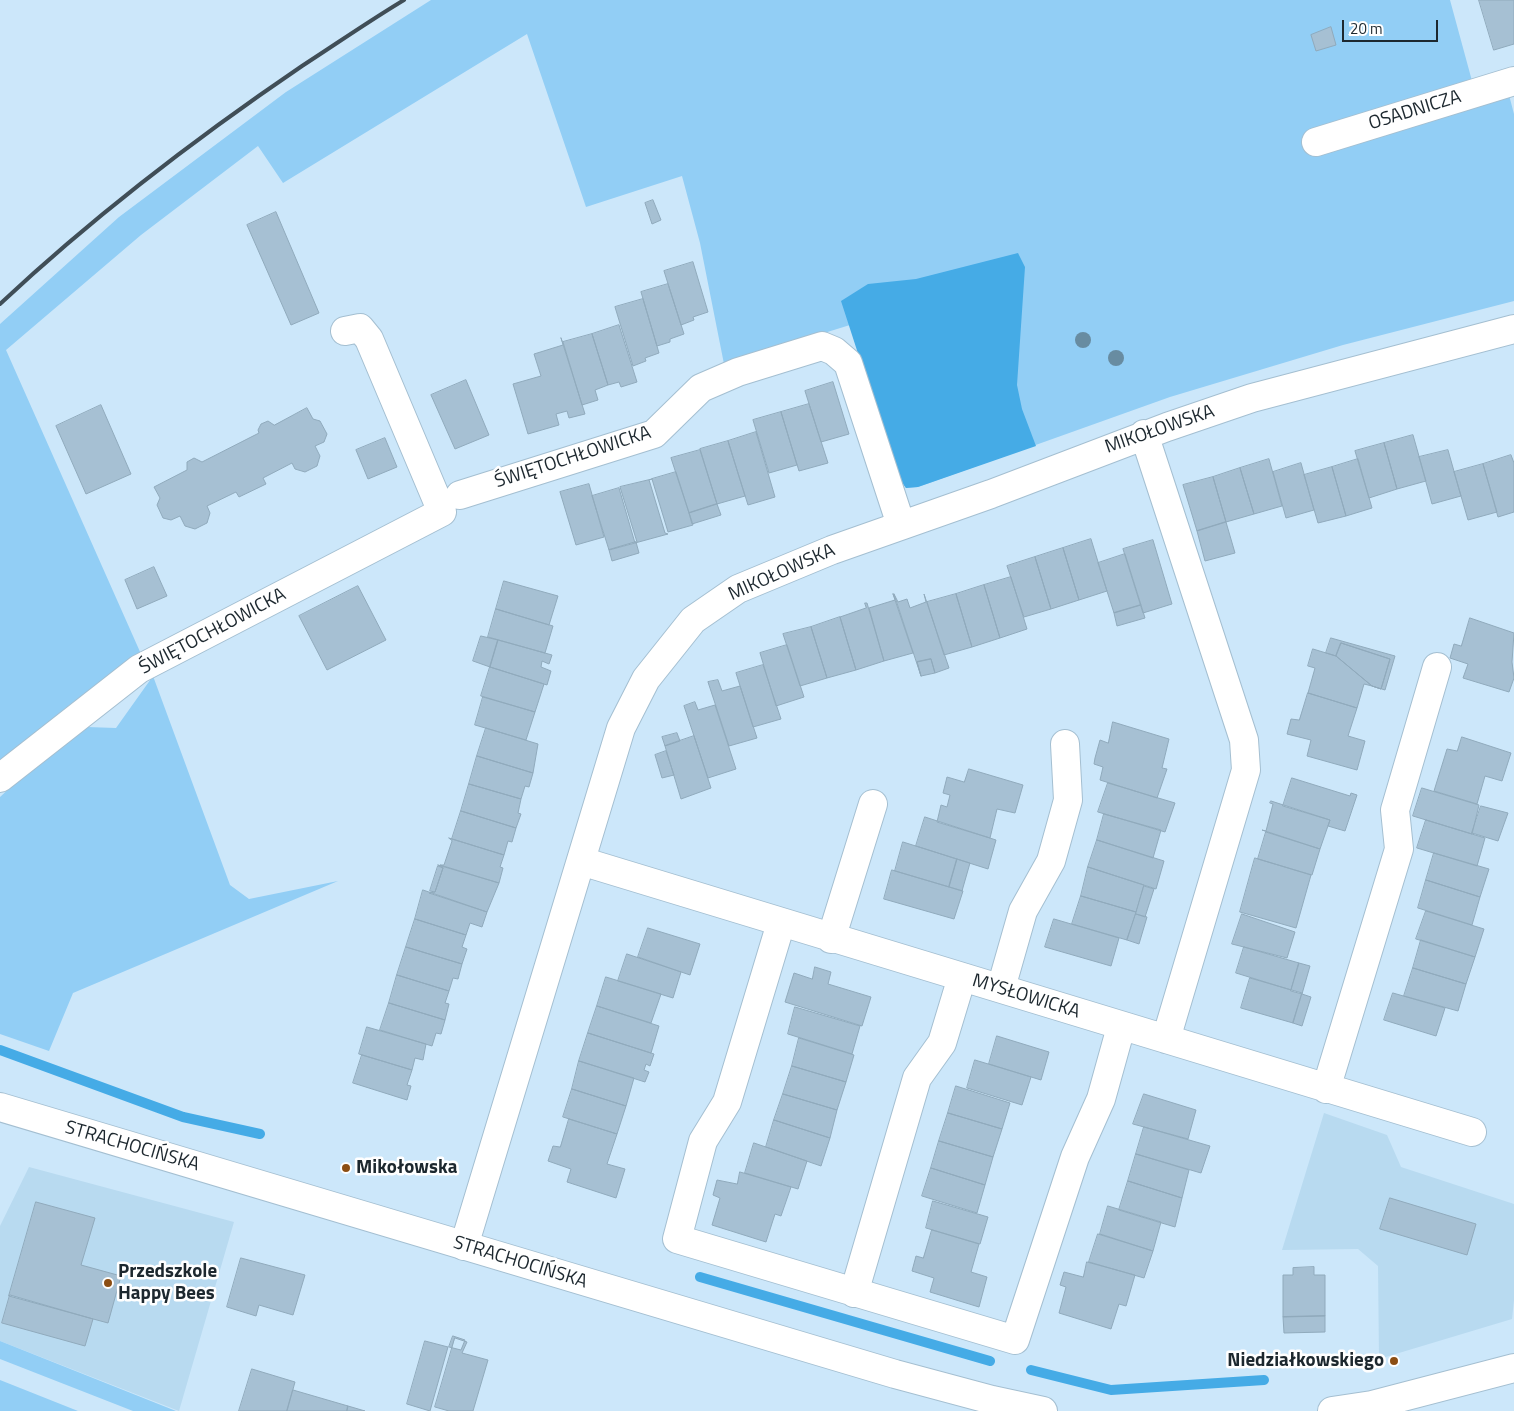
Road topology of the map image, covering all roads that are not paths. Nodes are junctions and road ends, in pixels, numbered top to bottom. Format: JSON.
{"nodes":[{"id":1,"x":1514,"y":81,"type":"edge"},
{"id":2,"x":1316,"y":142,"type":"dead end"},
{"id":3,"x":1514,"y":329,"type":"edge"},
{"id":4,"x":344,"y":331,"type":"dead end"},
{"id":5,"x":1144,"y":434,"type":"junction"},
{"id":6,"x":451,"y":504,"type":"junction"},
{"id":7,"x":902,"y":525,"type":"junction"},
{"id":8,"x":1437,"y":667,"type":"dead end"},
{"id":9,"x":1065,"y":744,"type":"dead end"},
{"id":10,"x":0,"y":778,"type":"edge"},
{"id":11,"x":873,"y":804,"type":"dead end"},
{"id":12,"x":581,"y":861,"type":"junction"},
{"id":13,"x":781,"y":923,"type":"junction"},
{"id":14,"x":831,"y":939,"type":"junction"},
{"id":15,"x":962,"y":977,"type":"junction"},
{"id":16,"x":1001,"y":988,"type":"junction"},
{"id":17,"x":1121,"y":1027,"type":"junction"},
{"id":18,"x":1166,"y":1040,"type":"junction"},
{"id":19,"x":1326,"y":1089,"type":"junction"},
{"id":20,"x":0,"y":1107,"type":"edge"},
{"id":21,"x":1472,"y":1132,"type":"dead end"},
{"id":22,"x":464,"y":1246,"type":"junction"},
{"id":23,"x":854,"y":1293,"type":"junction"},
{"id":24,"x":1514,"y":1368,"type":"edge"},
{"id":25,"x":1043,"y":1411,"type":"edge"},
{"id":26,"x":1332,"y":1411,"type":"edge"}],
"edges":[{"from":1,"to":2,"type":"street","name":"OSADNICZA"},
{"from":3,"to":5,"type":"street","name":"MIKOŁOWSKA"},
{"from":4,"to":6,"type":"street"},
{"from":5,"to":7,"type":"street","name":"MIKOŁOWSKA"},
{"from":5,"to":18,"type":"street"},
{"from":6,"to":7,"type":"street","name":"ŚWIĘTOCHŁOWICKA"},
{"from":6,"to":10,"type":"street","name":"ŚWIĘTOCHŁOWICKA"},
{"from":7,"to":12,"type":"street","name":"MIKOŁOWSKA"},
{"from":8,"to":19,"type":"street"},
{"from":9,"to":16,"type":"street"},
{"from":11,"to":14,"type":"street"},
{"from":12,"to":13,"type":"street","name":"MYSŁOWICKA"},
{"from":12,"to":22,"type":"street","name":"MIKOŁOWSKA"},
{"from":13,"to":14,"type":"street","name":"MYSŁOWICKA"},
{"from":13,"to":23,"type":"street"},
{"from":14,"to":15,"type":"street","name":"MYSŁOWICKA"},
{"from":15,"to":16,"type":"street","name":"MYSŁOWICKA"},
{"from":15,"to":23,"type":"street"},
{"from":16,"to":17,"type":"street","name":"MYSŁOWICKA"},
{"from":17,"to":18,"type":"street","name":"MYSŁOWICKA"},
{"from":17,"to":23,"type":"street"},
{"from":18,"to":19,"type":"street","name":"MYSŁOWICKA"},
{"from":19,"to":21,"type":"street","name":"MYSŁOWICKA"},
{"from":20,"to":22,"type":"street","name":"STRACHOCIŃSKA"},
{"from":22,"to":25,"type":"street","name":"STRACHOCIŃSKA"},
{"from":24,"to":26,"type":"street"}]}
